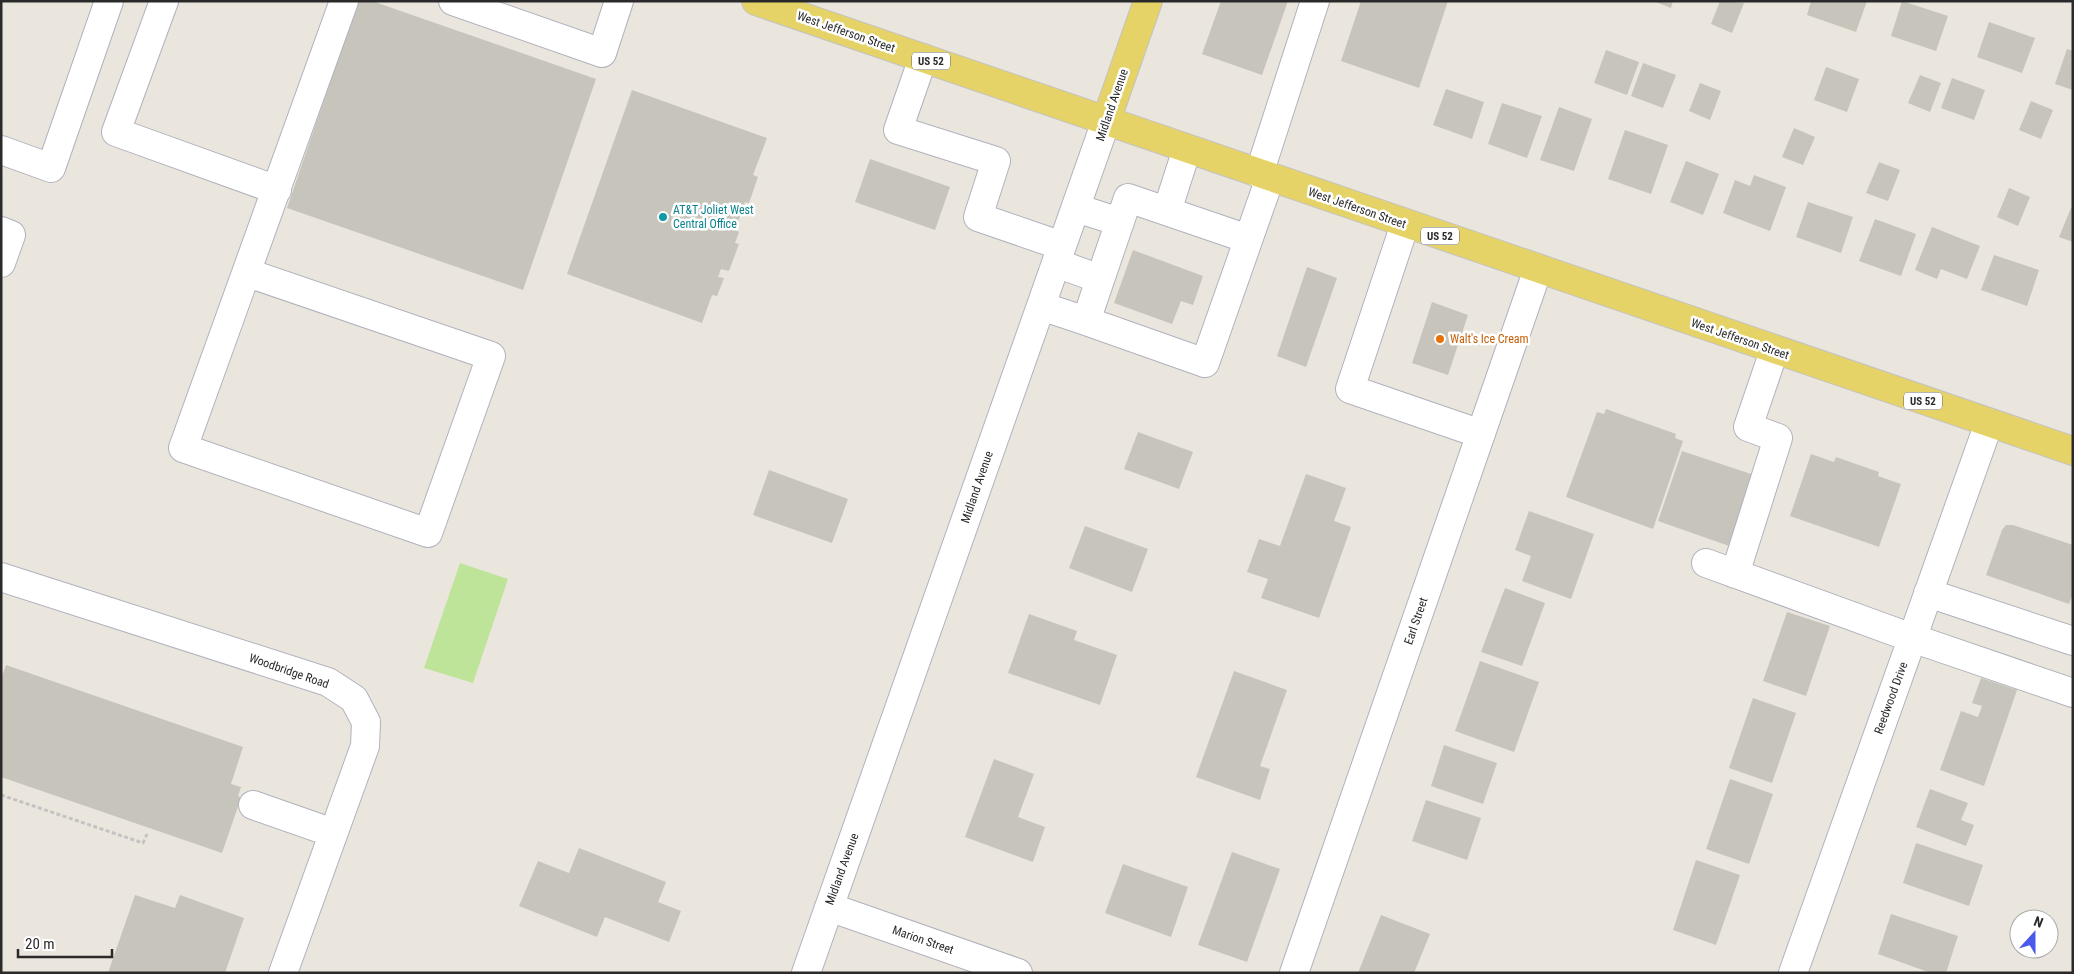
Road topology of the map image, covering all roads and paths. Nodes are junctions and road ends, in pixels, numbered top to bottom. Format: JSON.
{"nodes":[{"id":1,"x":109,"y":1,"type":"edge"},
{"id":2,"x":164,"y":1,"type":"edge"},
{"id":3,"x":344,"y":1,"type":"edge"},
{"id":4,"x":619,"y":1,"type":"edge"},
{"id":5,"x":1148,"y":1,"type":"edge"},
{"id":6,"x":1315,"y":1,"type":"edge"},
{"id":7,"x":471,"y":4,"type":"edge"},
{"id":8,"x":772,"y":4,"type":"edge"},
{"id":9,"x":923,"y":58,"type":"junction"},
{"id":10,"x":1106,"y":122,"type":"junction"},
{"id":11,"x":1187,"y":149,"type":"junction"},
{"id":12,"x":1,"y":150,"type":"edge"},
{"id":13,"x":1265,"y":176,"type":"junction"},
{"id":14,"x":277,"y":190,"type":"junction"},
{"id":15,"x":1076,"y":208,"type":"junction"},
{"id":16,"x":1167,"y":211,"type":"junction"},
{"id":17,"x":1120,"y":222,"type":"junction"},
{"id":18,"x":1405,"y":224,"type":"junction"},
{"id":19,"x":1,"y":231,"type":"edge"},
{"id":20,"x":1248,"y":239,"type":"junction"},
{"id":21,"x":1059,"y":255,"type":"junction"},
{"id":22,"x":1,"y":264,"type":"edge"},
{"id":23,"x":1538,"y":270,"type":"junction"},
{"id":24,"x":248,"y":273,"type":"junction"},
{"id":25,"x":1100,"y":279,"type":"junction"},
{"id":26,"x":1041,"y":306,"type":"junction"},
{"id":27,"x":1086,"y":321,"type":"junction"},
{"id":28,"x":1774,"y":351,"type":"junction"},
{"id":29,"x":1989,"y":423,"type":"junction"},
{"id":30,"x":1481,"y":434,"type":"junction"},
{"id":31,"x":2073,"y":451,"type":"edge"},
{"id":32,"x":1706,"y":563,"type":"dead end"},
{"id":33,"x":1735,"y":574,"type":"junction"},
{"id":34,"x":1,"y":577,"type":"edge"},
{"id":35,"x":1928,"y":593,"type":"junction"},
{"id":36,"x":1912,"y":638,"type":"junction"},
{"id":37,"x":2073,"y":641,"type":"edge"},
{"id":38,"x":2073,"y":693,"type":"edge"},
{"id":39,"x":1,"y":795,"type":"edge"},
{"id":40,"x":253,"y":805,"type":"dead end"},
{"id":41,"x":333,"y":833,"type":"junction"},
{"id":42,"x":147,"y":834,"type":"dead end"},
{"id":43,"x":829,"y":907,"type":"junction"},
{"id":44,"x":282,"y":973,"type":"edge"},
{"id":45,"x":806,"y":973,"type":"edge"},
{"id":46,"x":1018,"y":973,"type":"edge"},
{"id":47,"x":1294,"y":973,"type":"edge"},
{"id":48,"x":1794,"y":973,"type":"edge"}],
"edges":[{"from":1,"to":12,"type":"street"},
{"from":2,"to":14,"type":"street"},
{"from":3,"to":14,"type":"street"},
{"from":4,"to":7,"type":"street"},
{"from":5,"to":10,"type":"main road","name":"Midland Avenue"},
{"from":6,"to":13,"type":"street"},
{"from":8,"to":9,"type":"main road","name":"West Jefferson Street","number":"US 52"},
{"from":9,"to":10,"type":"main road","name":"West Jefferson Street","number":"US 52"},
{"from":9,"to":21,"type":"street"},
{"from":10,"to":11,"type":"main road","name":"West Jefferson Street","number":"US 52"},
{"from":10,"to":15,"type":"street","name":"Midland Avenue"},
{"from":11,"to":13,"type":"main road","name":"West Jefferson Street","number":"US 52"},
{"from":11,"to":16,"type":"street"},
{"from":13,"to":18,"type":"main road","name":"West Jefferson Street","number":"US 52"},
{"from":13,"to":20,"type":"street"},
{"from":14,"to":24,"type":"street"},
{"from":15,"to":17,"type":"street"},
{"from":15,"to":21,"type":"street","name":"Midland Avenue"},
{"from":16,"to":17,"type":"street"},
{"from":16,"to":20,"type":"street"},
{"from":17,"to":25,"type":"street"},
{"from":18,"to":23,"type":"main road","name":"West Jefferson Street","number":"US 52"},
{"from":18,"to":30,"type":"street"},
{"from":19,"to":22,"type":"street"},
{"from":20,"to":27,"type":"street"},
{"from":21,"to":25,"type":"street"},
{"from":21,"to":26,"type":"street","name":"Midland Avenue"},
{"from":23,"to":28,"type":"main road","name":"West Jefferson Street","number":"US 52"},
{"from":23,"to":30,"type":"street","name":"Earl Street"},
{"from":24,"to":24,"type":"street"},
{"from":25,"to":27,"type":"street"},
{"from":26,"to":27,"type":"street"},
{"from":26,"to":43,"type":"street","name":"Midland Avenue"},
{"from":28,"to":29,"type":"main road","name":"West Jefferson Street","number":"US 52"},
{"from":28,"to":33,"type":"street"},
{"from":29,"to":31,"type":"main road","name":"West Jefferson Street","number":"US 52"},
{"from":29,"to":35,"type":"street","name":"Reedwood Drive"},
{"from":30,"to":47,"type":"street","name":"Earl Street"},
{"from":32,"to":33,"type":"street"},
{"from":33,"to":36,"type":"street"},
{"from":34,"to":41,"type":"street","name":"Woodbridge Road"},
{"from":35,"to":36,"type":"street","name":"Reedwood Drive"},
{"from":35,"to":37,"type":"street"},
{"from":36,"to":38,"type":"street"},
{"from":36,"to":48,"type":"street","name":"Reedwood Drive"},
{"from":39,"to":42,"type":"path"},
{"from":40,"to":41,"type":"street"},
{"from":41,"to":44,"type":"street","name":"Woodbridge Road"},
{"from":43,"to":45,"type":"street","name":"Midland Avenue"},
{"from":43,"to":46,"type":"street","name":"Marion Street"}]}
